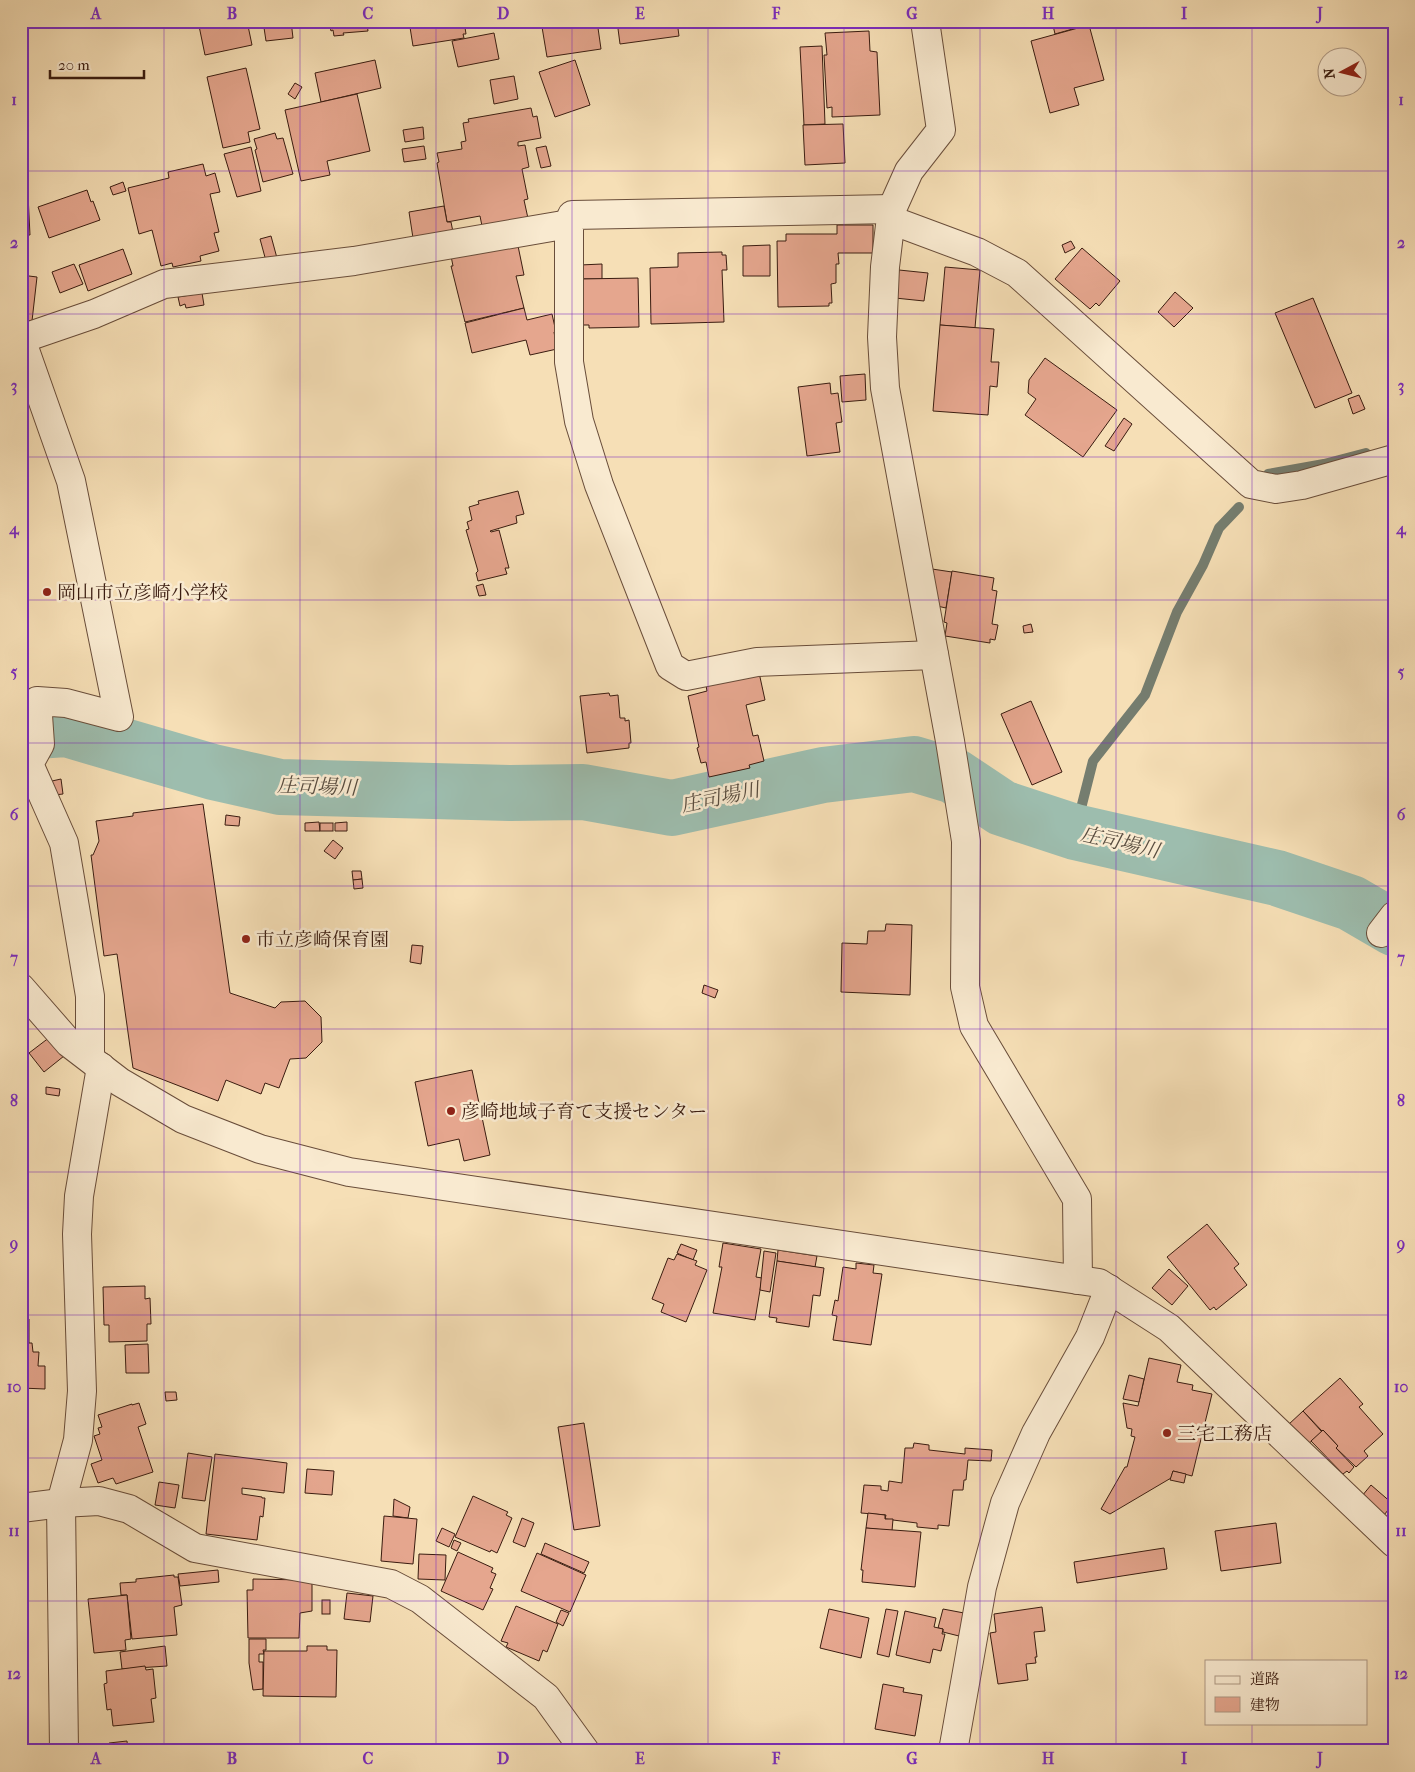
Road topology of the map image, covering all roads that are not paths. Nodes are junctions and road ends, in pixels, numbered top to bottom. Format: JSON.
{"nodes":[{"id":1,"x":925,"y":21,"type":"edge"},
{"id":2,"x":891,"y":215,"type":"junction"},
{"id":3,"x":569,"y":224,"type":"junction"},
{"id":4,"x":21,"y":339,"type":"edge"},
{"id":5,"x":1394,"y":459,"type":"edge"},
{"id":6,"x":934,"y":655,"type":"junction"},
{"id":7,"x":21,"y":988,"type":"edge"},
{"id":8,"x":95,"y":1063,"type":"junction"},
{"id":9,"x":1078,"y":1280,"type":"junction"},
{"id":10,"x":1109,"y":1289,"type":"junction"},
{"id":11,"x":60,"y":1503,"type":"junction"},
{"id":12,"x":21,"y":1508,"type":"edge"},
{"id":13,"x":1394,"y":1543,"type":"edge"},
{"id":14,"x":956,"y":1750,"type":"edge"},
{"id":15,"x":64,"y":1751,"type":"edge"},
{"id":16,"x":585,"y":1751,"type":"edge"}],
"edges":[{"from":1,"to":2,"type":"street"},
{"from":2,"to":3,"type":"street"},
{"from":2,"to":5,"type":"street"},
{"from":2,"to":6,"type":"street"},
{"from":3,"to":4,"type":"street"},
{"from":3,"to":6,"type":"street"},
{"from":4,"to":8,"type":"street"},
{"from":6,"to":9,"type":"street"},
{"from":7,"to":8,"type":"street"},
{"from":8,"to":9,"type":"street"},
{"from":8,"to":11,"type":"street"},
{"from":9,"to":10,"type":"street"},
{"from":10,"to":13,"type":"street"},
{"from":10,"to":14,"type":"street"},
{"from":11,"to":12,"type":"street"},
{"from":11,"to":15,"type":"street"},
{"from":11,"to":16,"type":"street"}]}
